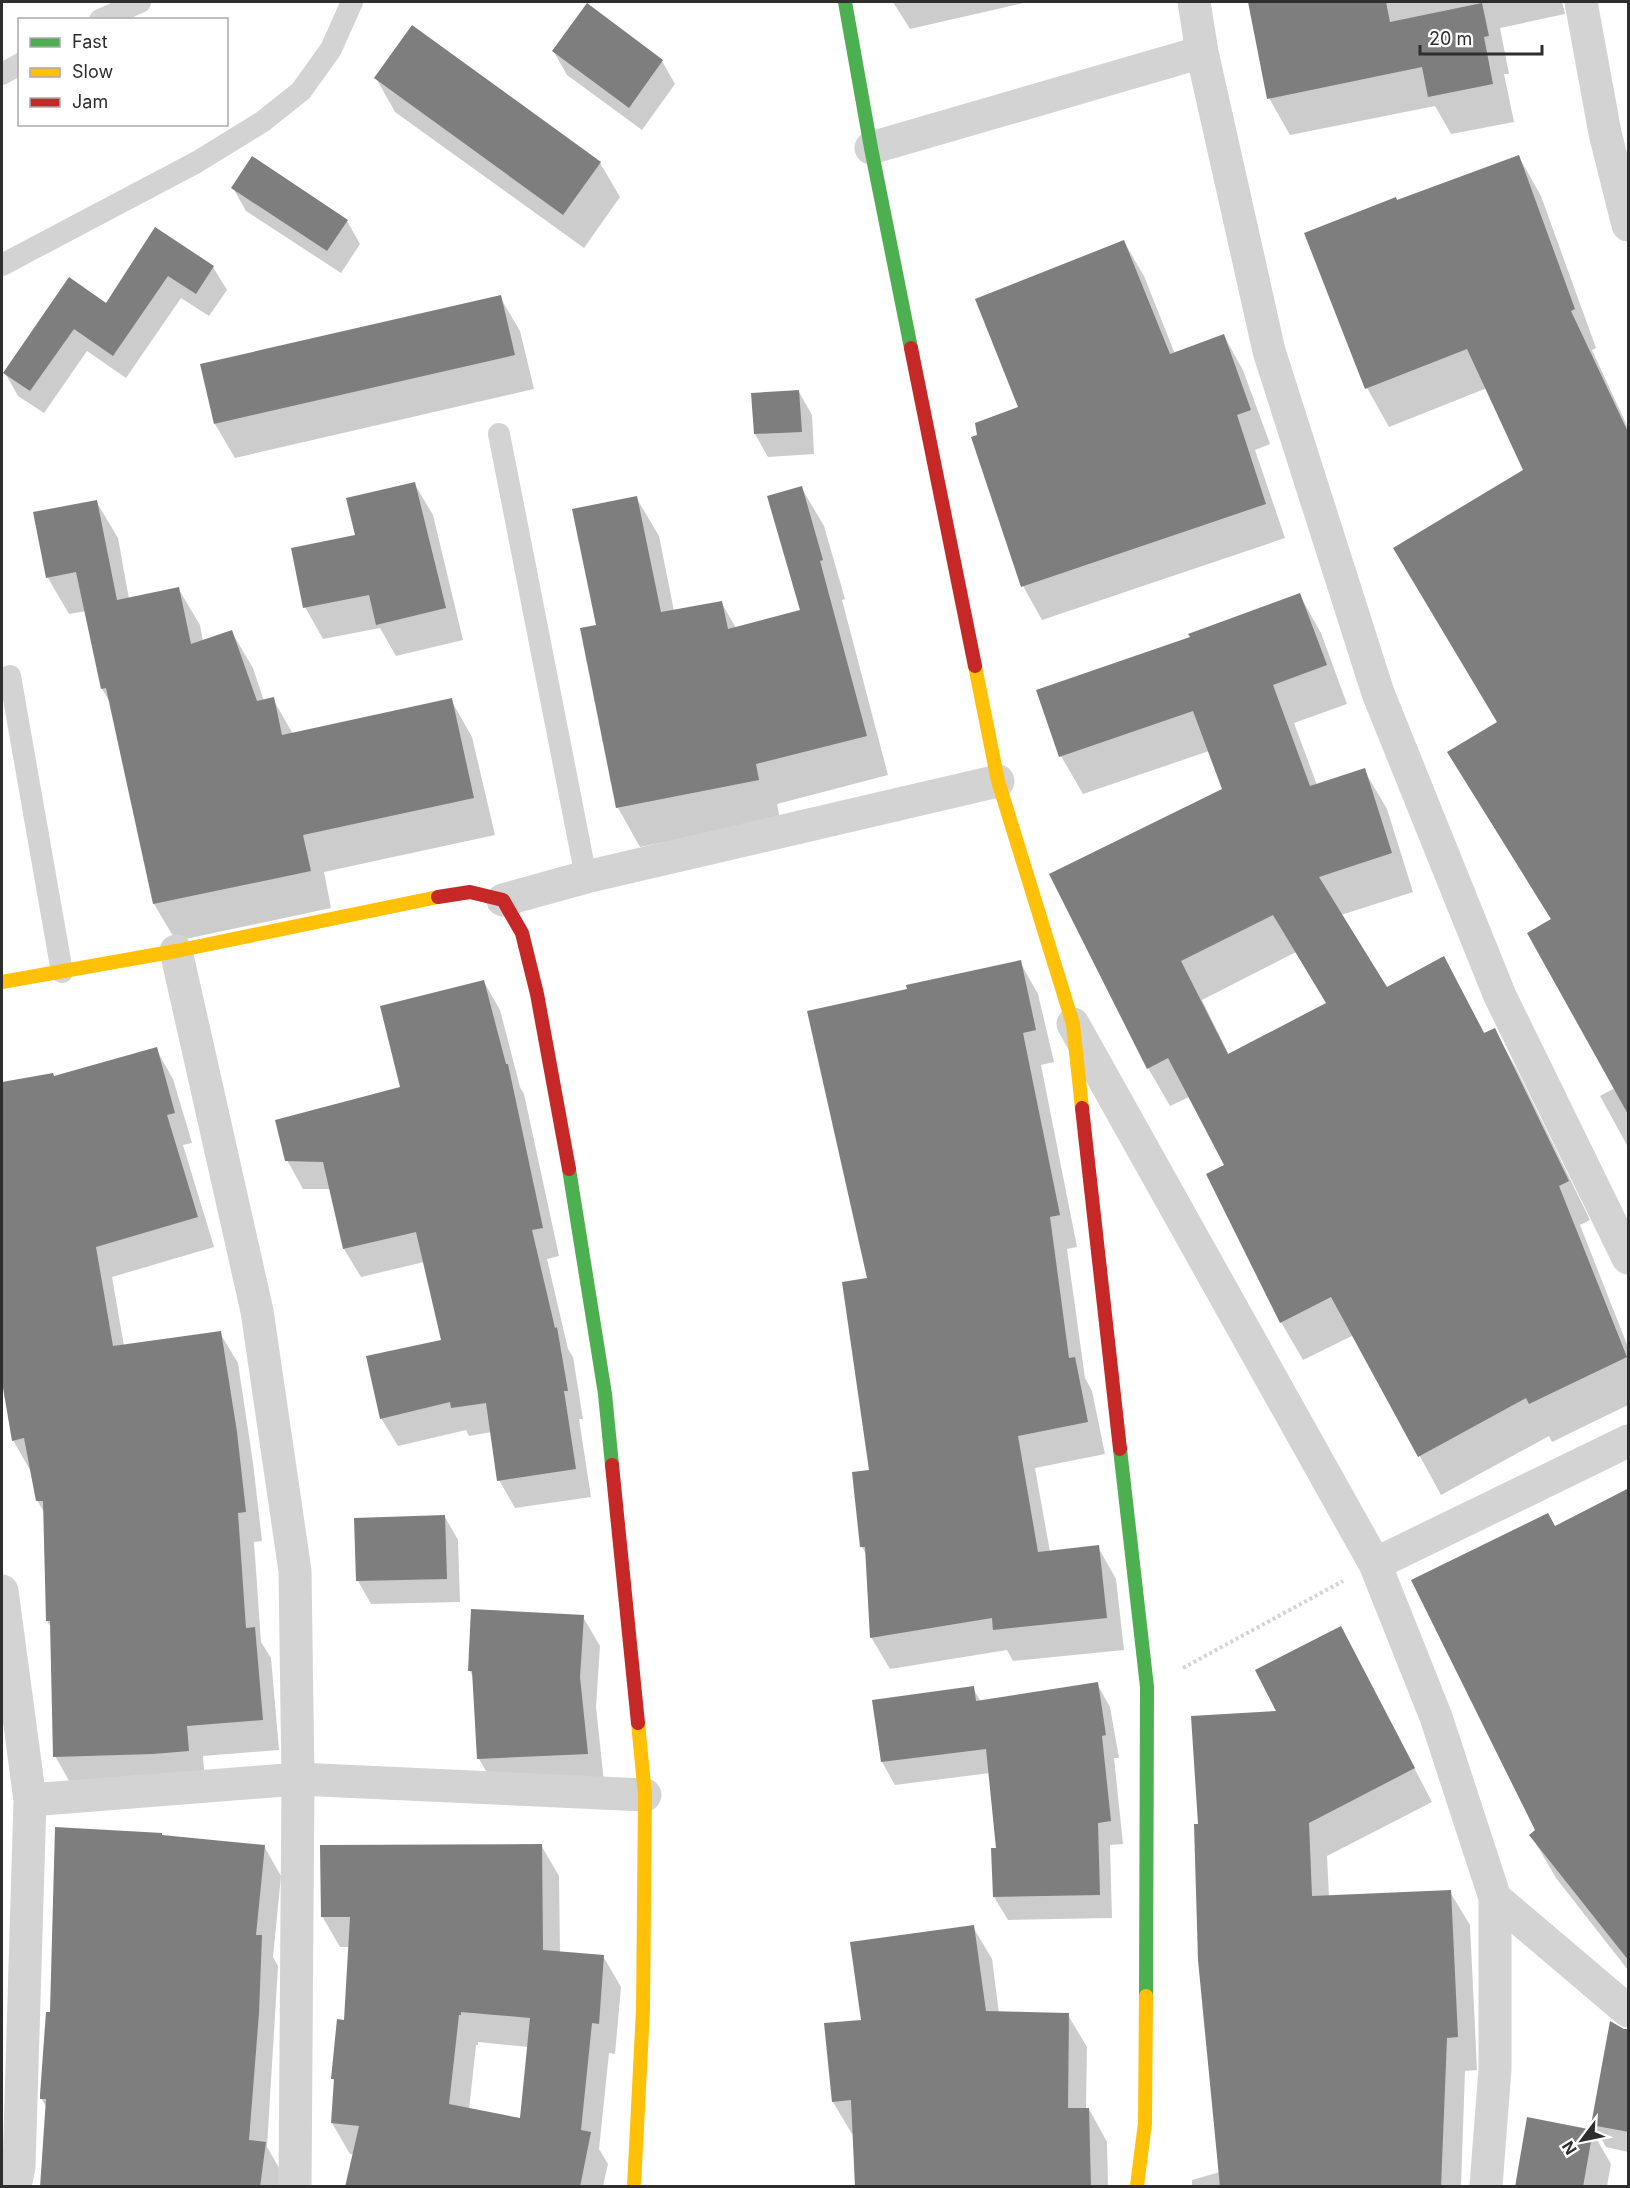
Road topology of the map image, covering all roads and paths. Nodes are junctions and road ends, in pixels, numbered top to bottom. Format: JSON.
{"nodes":[{"id":1,"x":140,"y":2,"type":"edge"},
{"id":2,"x":352,"y":2,"type":"edge"},
{"id":3,"x":845,"y":2,"type":"edge"},
{"id":4,"x":1194,"y":2,"type":"edge"},
{"id":5,"x":1581,"y":2,"type":"edge"},
{"id":6,"x":104,"y":18,"type":"edge"},
{"id":7,"x":1202,"y":52,"type":"junction"},
{"id":8,"x":18,"y":65,"type":"edge"},
{"id":9,"x":2,"y":74,"type":"edge"},
{"id":10,"x":1617,"y":134,"type":"edge"},
{"id":11,"x":871,"y":148,"type":"junction"},
{"id":12,"x":1629,"y":225,"type":"edge"},
{"id":13,"x":2,"y":265,"type":"edge"},
{"id":14,"x":499,"y":434,"type":"dead end"},
{"id":15,"x":10,"y":676,"type":"dead end"},
{"id":16,"x":998,"y":781,"type":"junction"},
{"id":17,"x":586,"y":878,"type":"junction"},
{"id":18,"x":503,"y":900,"type":"junction"},
{"id":19,"x":176,"y":951,"type":"junction"},
{"id":20,"x":62,"y":972,"type":"junction"},
{"id":21,"x":2,"y":982,"type":"edge"},
{"id":22,"x":1073,"y":1024,"type":"junction"},
{"id":23,"x":1629,"y":1258,"type":"edge"},
{"id":24,"x":1629,"y":1441,"type":"edge"},
{"id":25,"x":1375,"y":1564,"type":"junction"},
{"id":26,"x":2,"y":1591,"type":"edge"},
{"id":27,"x":1147,"y":1688,"type":"junction"},
{"id":28,"x":298,"y":1779,"type":"junction"},
{"id":29,"x":645,"y":1795,"type":"junction"},
{"id":30,"x":30,"y":1800,"type":"junction"},
{"id":31,"x":1495,"y":1898,"type":"junction"},
{"id":32,"x":1629,"y":2011,"type":"edge"},
{"id":33,"x":15,"y":2187,"type":"edge"},
{"id":34,"x":295,"y":2187,"type":"edge"},
{"id":35,"x":634,"y":2187,"type":"edge"},
{"id":36,"x":1137,"y":2187,"type":"edge"},
{"id":37,"x":1486,"y":2187,"type":"edge"}],
"edges":[{"from":1,"to":6,"type":"lane"},
{"from":2,"to":13,"type":"lane"},
{"from":3,"to":11,"type":"street"},
{"from":4,"to":7,"type":"street"},
{"from":5,"to":10,"type":"street"},
{"from":7,"to":11,"type":"street"},
{"from":7,"to":23,"type":"street"},
{"from":8,"to":9,"type":"lane"},
{"from":10,"to":12,"type":"street"},
{"from":11,"to":16,"type":"street"},
{"from":14,"to":17,"type":"lane"},
{"from":15,"to":20,"type":"lane"},
{"from":16,"to":17,"type":"street"},
{"from":16,"to":22,"type":"street"},
{"from":17,"to":18,"type":"street"},
{"from":18,"to":19,"type":"street"},
{"from":18,"to":29,"type":"street"},
{"from":19,"to":20,"type":"street"},
{"from":19,"to":28,"type":"street"},
{"from":20,"to":21,"type":"street"},
{"from":22,"to":25,"type":"street"},
{"from":22,"to":27,"type":"street"},
{"from":24,"to":25,"type":"street"},
{"from":25,"to":27,"type":"path"},
{"from":25,"to":31,"type":"street"},
{"from":26,"to":30,"type":"street"},
{"from":27,"to":36,"type":"street"},
{"from":28,"to":29,"type":"street"},
{"from":28,"to":30,"type":"street"},
{"from":28,"to":34,"type":"street"},
{"from":29,"to":35,"type":"street"},
{"from":30,"to":33,"type":"street"},
{"from":31,"to":32,"type":"street"},
{"from":31,"to":37,"type":"street"}]}
